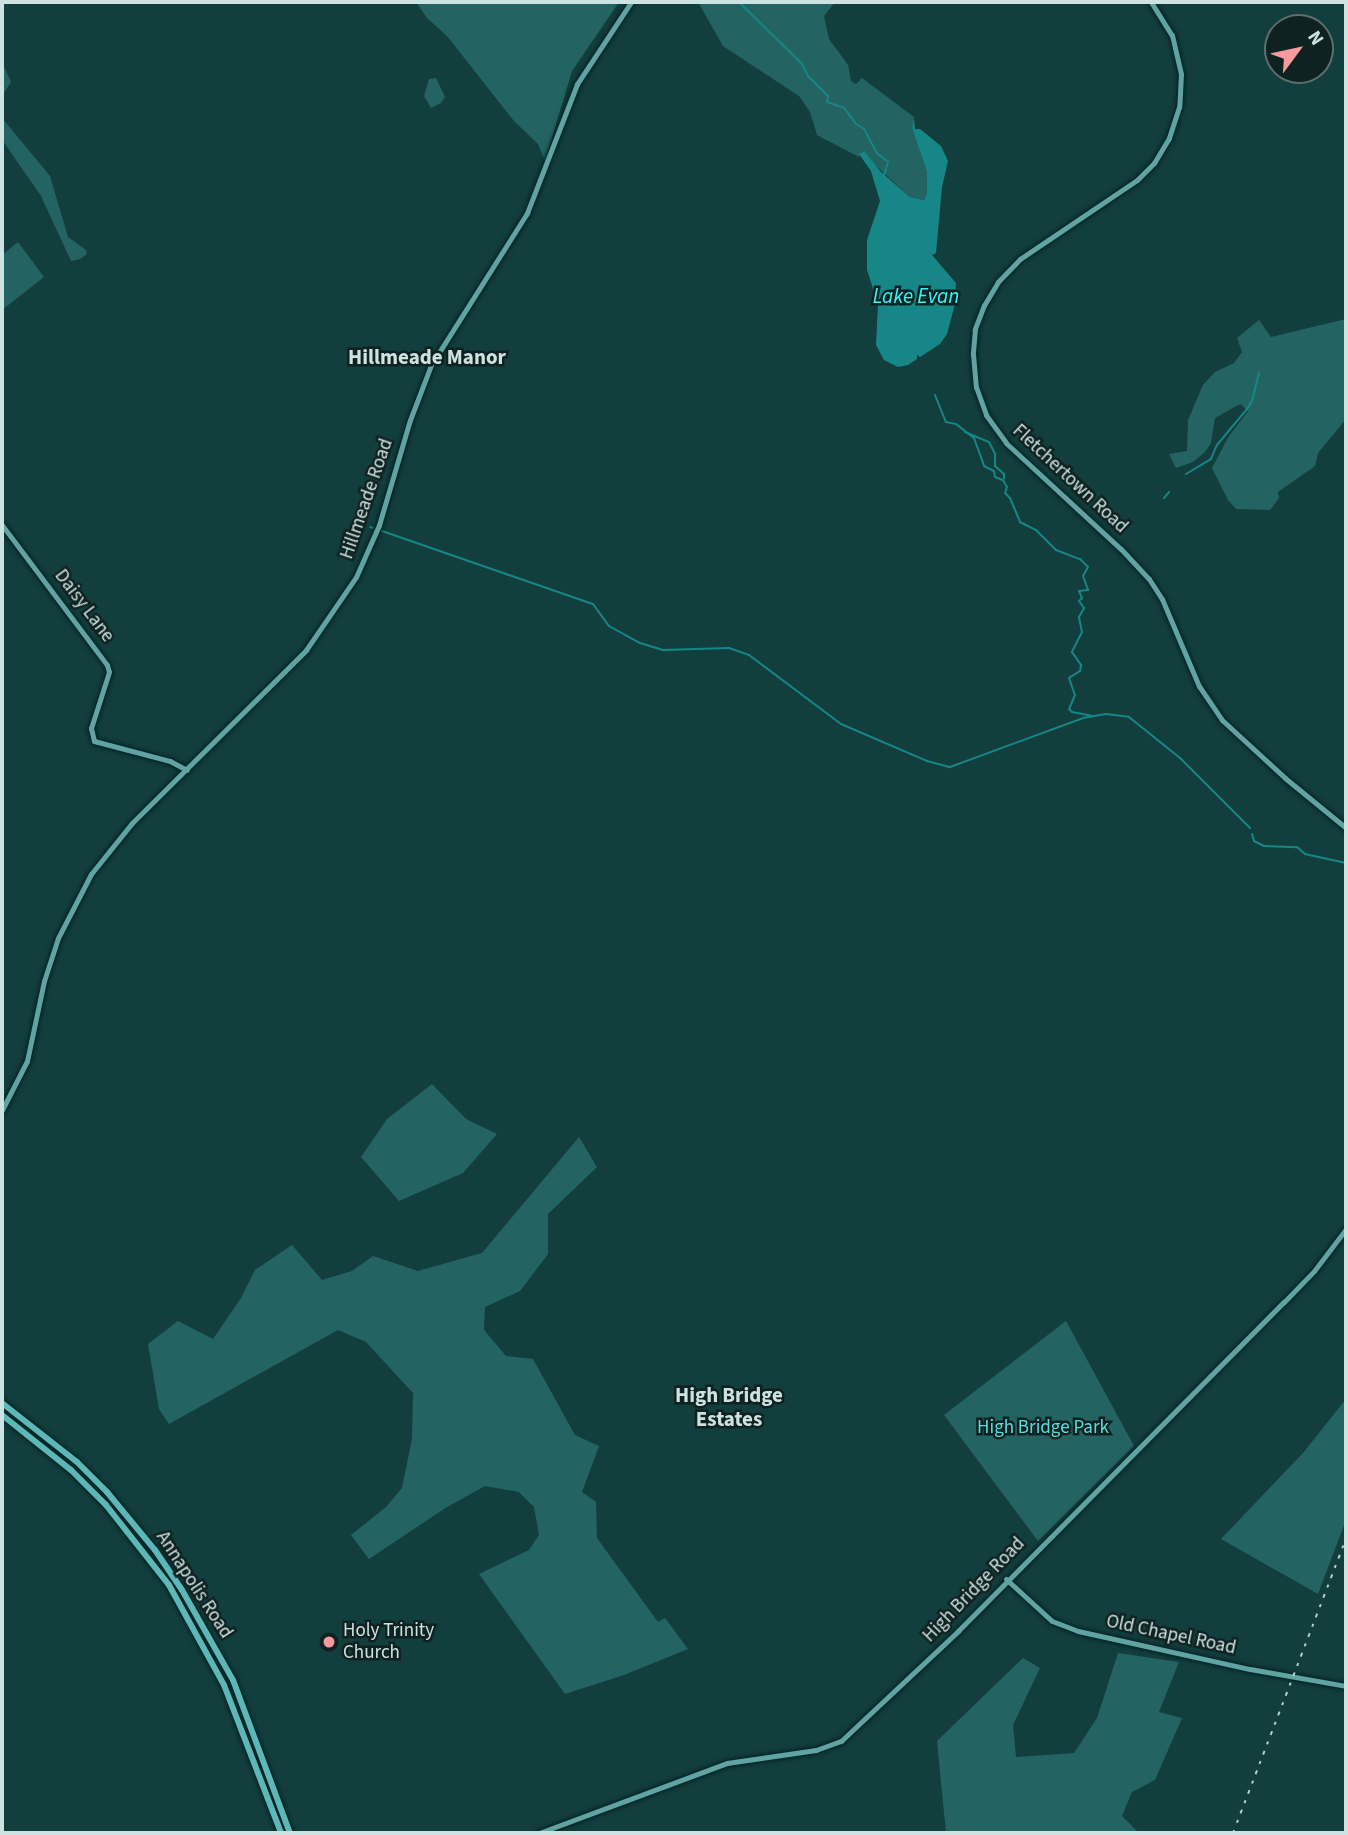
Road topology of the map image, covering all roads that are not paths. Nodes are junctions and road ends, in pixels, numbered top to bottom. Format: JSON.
{"nodes":[{"id":1,"x":631,"y":2,"type":"edge"},
{"id":2,"x":1151,"y":2,"type":"edge"},
{"id":3,"x":2,"y":525,"type":"edge"},
{"id":4,"x":187,"y":770,"type":"junction"},
{"id":5,"x":1346,"y":828,"type":"edge"},
{"id":6,"x":2,"y":1110,"type":"edge"},
{"id":7,"x":1346,"y":1229,"type":"edge"},
{"id":8,"x":2,"y":1402,"type":"edge"},
{"id":9,"x":2,"y":1415,"type":"edge"},
{"id":10,"x":1006,"y":1579,"type":"junction"},
{"id":11,"x":1346,"y":1686,"type":"edge"},
{"id":12,"x":281,"y":1833,"type":"edge"},
{"id":13,"x":290,"y":1833,"type":"edge"},
{"id":14,"x":540,"y":1833,"type":"edge"}],
"edges":[{"from":1,"to":4,"type":"street","name":"Hillmeade Road"},
{"from":2,"to":5,"type":"street","name":"Fletchertown Road"},
{"from":3,"to":4,"type":"street","name":"Daisy Lane"},
{"from":4,"to":6,"type":"street","name":"Hillmeade Road"},
{"from":7,"to":10,"type":"street","name":"High Bridge Road"},
{"from":8,"to":13,"type":"main road","name":"Annapolis Road"},
{"from":9,"to":12,"type":"main road","name":"Annapolis Road"},
{"from":10,"to":11,"type":"street","name":"Old Chapel Road"},
{"from":10,"to":14,"type":"street","name":"High Bridge Road"}]}
